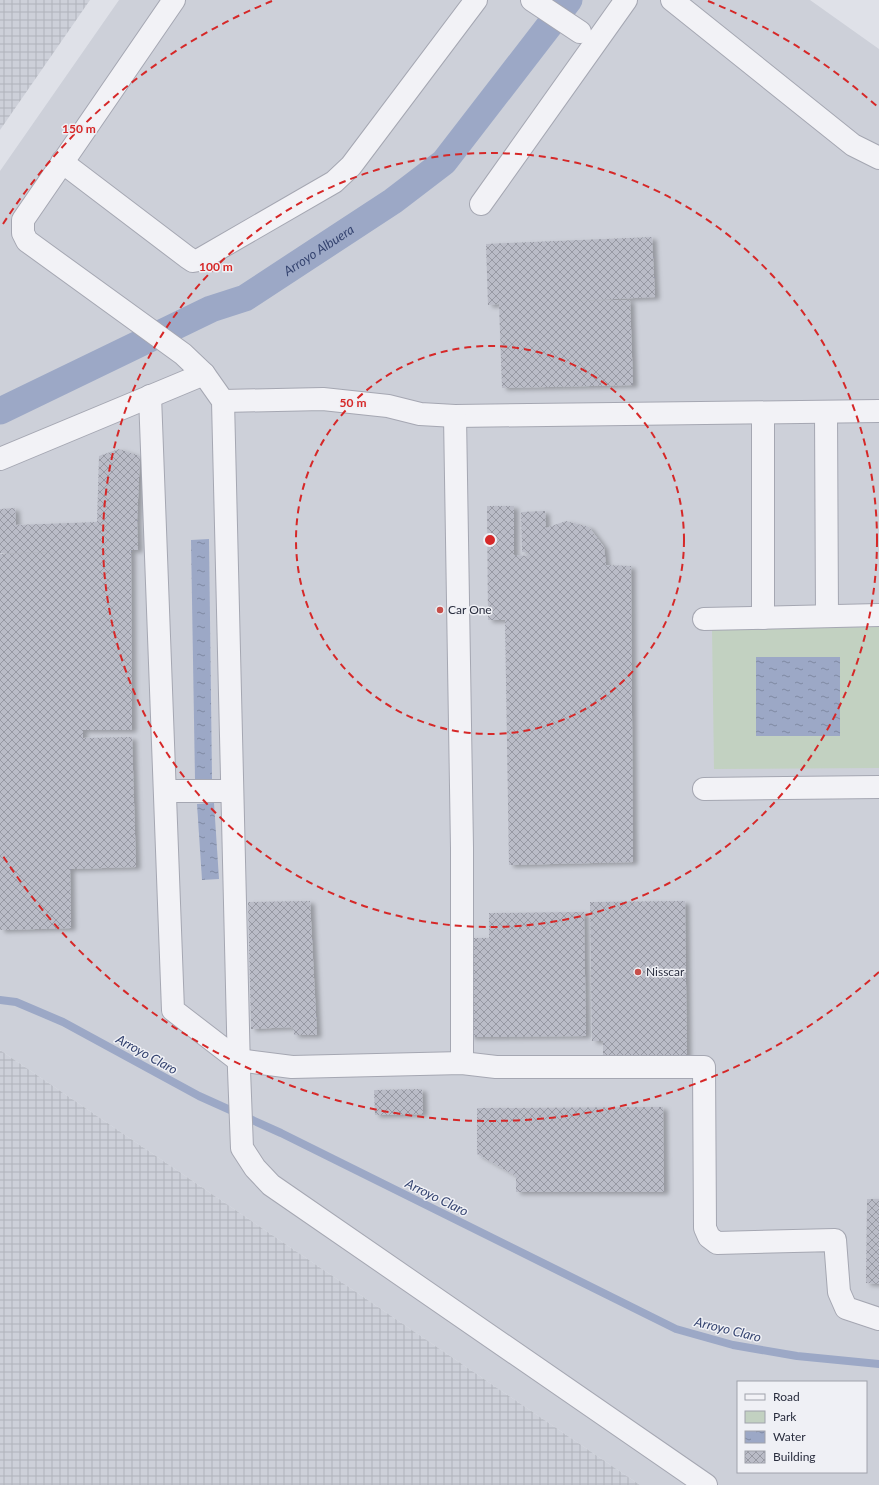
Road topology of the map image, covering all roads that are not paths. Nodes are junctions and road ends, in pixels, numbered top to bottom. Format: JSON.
{"nodes":[{"id":1,"x":174,"y":0,"type":"edge"},
{"id":2,"x":476,"y":0,"type":"edge"},
{"id":3,"x":626,"y":0,"type":"edge"},
{"id":4,"x":672,"y":0,"type":"edge"},
{"id":5,"x":536,"y":2,"type":"edge"},
{"id":6,"x":580,"y":32,"type":"dead end"},
{"id":7,"x":879,"y":158,"type":"edge"},
{"id":8,"x":62,"y":162,"type":"junction"},
{"id":9,"x":481,"y":204,"type":"dead end"},
{"id":10,"x":204,"y":374,"type":"junction"},
{"id":11,"x":150,"y":396,"type":"junction"},
{"id":12,"x":224,"y":402,"type":"junction"},
{"id":13,"x":879,"y":411,"type":"edge"},
{"id":14,"x":826,"y":412,"type":"junction"},
{"id":15,"x":763,"y":413,"type":"junction"},
{"id":16,"x":455,"y":416,"type":"junction"},
{"id":17,"x":0,"y":459,"type":"edge"},
{"id":18,"x":879,"y":615,"type":"edge"},
{"id":19,"x":827,"y":616,"type":"junction"},
{"id":20,"x":763,"y":618,"type":"junction"},
{"id":21,"x":704,"y":619,"type":"dead end"},
{"id":22,"x":879,"y":787,"type":"edge"},
{"id":23,"x":704,"y":789,"type":"dead end"},
{"id":24,"x":232,"y":791,"type":"junction"},
{"id":25,"x":165,"y":792,"type":"junction"},
{"id":26,"x":462,"y":1063,"type":"junction"},
{"id":27,"x":239,"y":1065,"type":"junction"},
{"id":28,"x":879,"y":1318,"type":"edge"},
{"id":29,"x":706,"y":1485,"type":"edge"}],
"edges":[{"from":1,"to":8,"type":"lane"},
{"from":2,"to":8,"type":"lane"},
{"from":3,"to":9,"type":"lane"},
{"from":4,"to":7,"type":"lane"},
{"from":5,"to":6,"type":"lane"},
{"from":8,"to":10,"type":"lane"},
{"from":10,"to":11,"type":"lane"},
{"from":10,"to":12,"type":"lane"},
{"from":11,"to":17,"type":"lane"},
{"from":11,"to":25,"type":"lane"},
{"from":12,"to":16,"type":"lane"},
{"from":12,"to":24,"type":"lane"},
{"from":13,"to":14,"type":"lane"},
{"from":14,"to":15,"type":"lane"},
{"from":14,"to":19,"type":"lane"},
{"from":15,"to":16,"type":"lane"},
{"from":15,"to":20,"type":"lane"},
{"from":16,"to":26,"type":"lane"},
{"from":18,"to":19,"type":"lane"},
{"from":19,"to":20,"type":"lane"},
{"from":20,"to":21,"type":"lane"},
{"from":22,"to":23,"type":"lane"},
{"from":24,"to":25,"type":"lane"},
{"from":24,"to":27,"type":"lane"},
{"from":25,"to":27,"type":"lane"},
{"from":26,"to":27,"type":"lane"},
{"from":26,"to":28,"type":"lane"},
{"from":27,"to":29,"type":"lane"}]}
